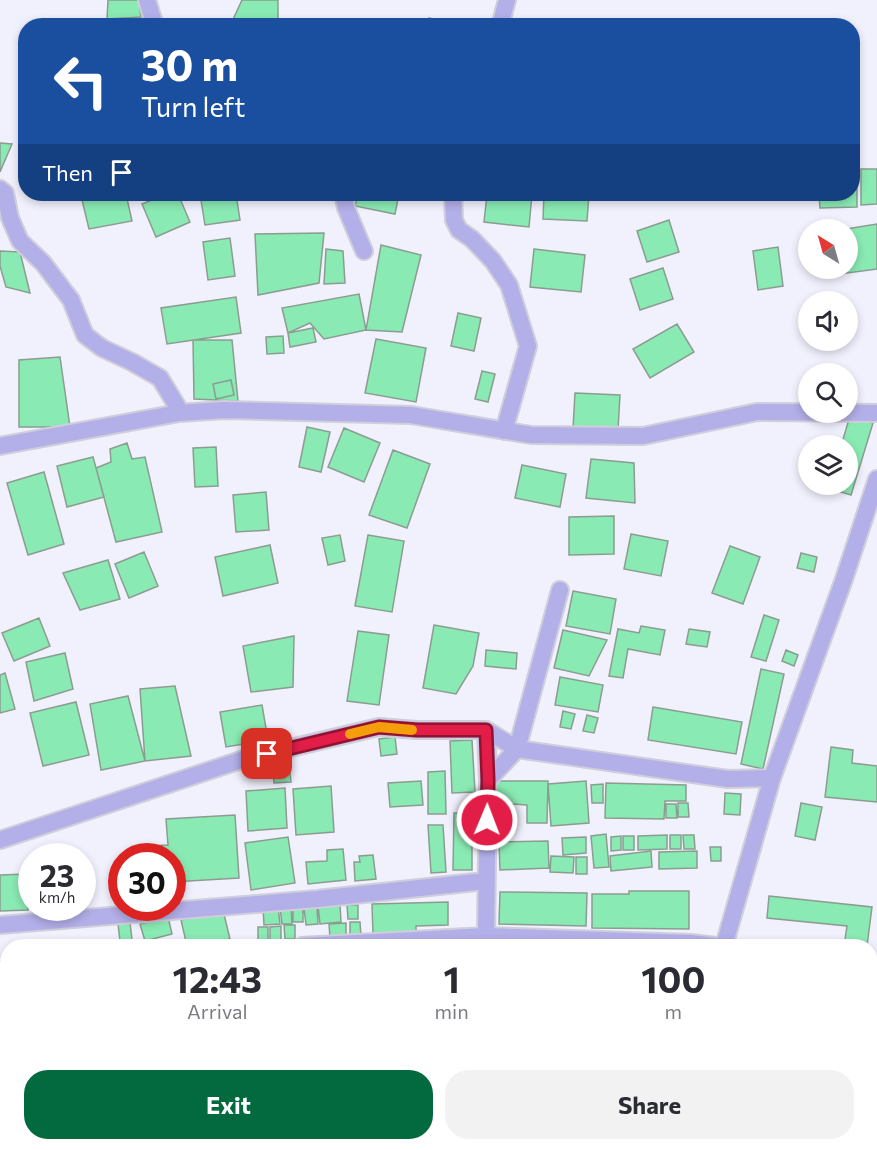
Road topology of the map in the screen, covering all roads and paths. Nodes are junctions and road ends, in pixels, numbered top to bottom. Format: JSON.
{"nodes":[{"id":1,"x":147,"y":0,"type":"edge"},
{"id":2,"x":507,"y":0,"type":"edge"},
{"id":3,"x":153,"y":18,"type":"edge"},
{"id":4,"x":502,"y":18,"type":"edge"},
{"id":5,"x":0,"y":189,"type":"edge"},
{"id":6,"x":344,"y":201,"type":"edge"},
{"id":7,"x":453,"y":201,"type":"edge"},
{"id":8,"x":364,"y":251,"type":"dead end"},
{"id":9,"x":179,"y":413,"type":"junction"},
{"id":10,"x":877,"y":413,"type":"edge"},
{"id":11,"x":504,"y":431,"type":"junction"},
{"id":12,"x":0,"y":446,"type":"edge"},
{"id":13,"x":877,"y":479,"type":"edge"},
{"id":14,"x":560,"y":590,"type":"dead end"},
{"id":15,"x":486,"y":730,"type":"junction"},
{"id":16,"x":517,"y":749,"type":"junction"},
{"id":17,"x":772,"y":778,"type":"junction"},
{"id":18,"x":488,"y":780,"type":"junction"},
{"id":19,"x":0,"y":840,"type":"edge"},
{"id":20,"x":485,"y":881,"type":"junction"},
{"id":21,"x":0,"y":925,"type":"edge"},
{"id":22,"x":486,"y":936,"type":"junction"},
{"id":23,"x":431,"y":939,"type":"edge"},
{"id":24,"x":588,"y":939,"type":"edge"},
{"id":25,"x":726,"y":939,"type":"edge"}],
"edges":[{"from":1,"to":3,"type":"street"},
{"from":2,"to":4,"type":"street"},
{"from":5,"to":9,"type":"street"},
{"from":6,"to":8,"type":"street"},
{"from":7,"to":11,"type":"street"},
{"from":9,"to":11,"type":"street"},
{"from":9,"to":12,"type":"street"},
{"from":10,"to":11,"type":"street"},
{"from":13,"to":17,"type":"street"},
{"from":14,"to":16,"type":"street"},
{"from":15,"to":16,"type":"street"},
{"from":15,"to":18,"type":"street"},
{"from":15,"to":19,"type":"street"},
{"from":16,"to":17,"type":"street"},
{"from":16,"to":18,"type":"street"},
{"from":17,"to":25,"type":"street"},
{"from":18,"to":20,"type":"street"},
{"from":20,"to":21,"type":"street"},
{"from":20,"to":22,"type":"street"},
{"from":22,"to":23,"type":"street"},
{"from":22,"to":24,"type":"street"}]}
